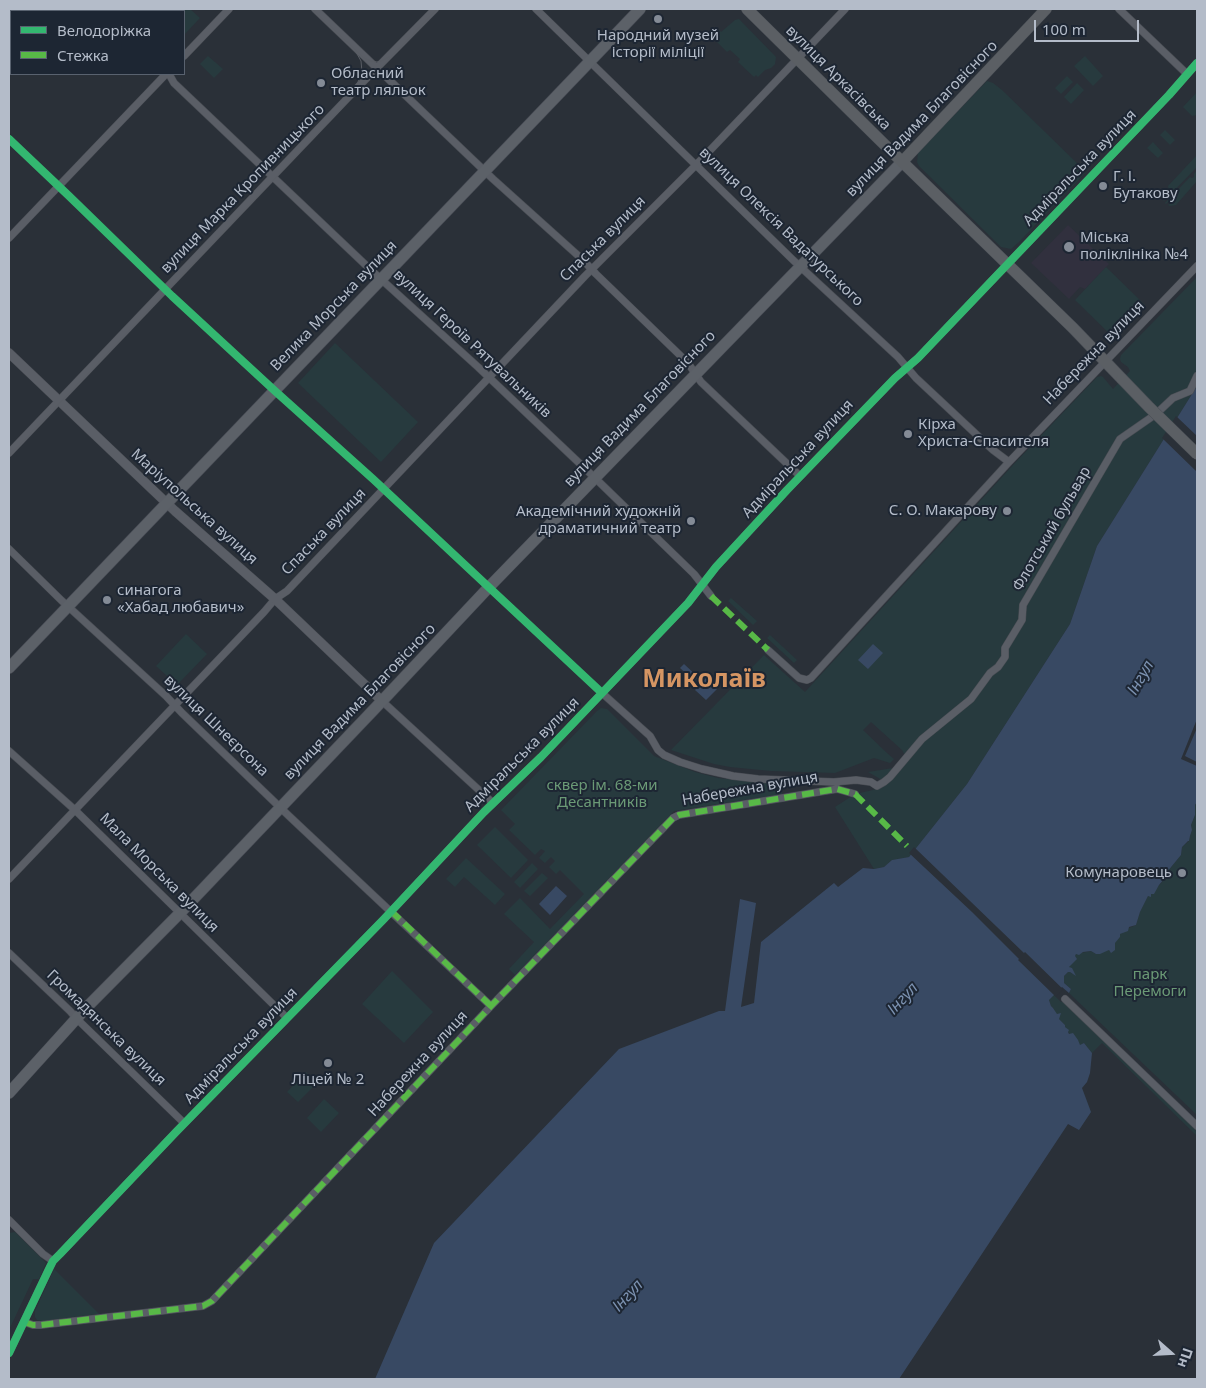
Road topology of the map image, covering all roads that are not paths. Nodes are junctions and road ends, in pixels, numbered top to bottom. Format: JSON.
{"nodes":[{"id":1,"x":229,"y":9,"type":"edge"},
{"id":2,"x":314,"y":9,"type":"edge"},
{"id":3,"x":435,"y":9,"type":"edge"},
{"id":4,"x":536,"y":9,"type":"edge"},
{"id":5,"x":640,"y":9,"type":"edge"},
{"id":6,"x":747,"y":9,"type":"edge"},
{"id":7,"x":844,"y":9,"type":"edge"},
{"id":8,"x":1046,"y":9,"type":"edge"},
{"id":9,"x":1119,"y":9,"type":"edge"},
{"id":10,"x":185,"y":55,"type":"edge"},
{"id":11,"x":797,"y":58,"type":"junction"},
{"id":12,"x":590,"y":61,"type":"junction"},
{"id":13,"x":1197,"y":63,"type":"edge"},
{"id":14,"x":376,"y":68,"type":"junction"},
{"id":15,"x":1187,"y":74,"type":"junction"},
{"id":16,"x":167,"y":75,"type":"edge"},
{"id":17,"x":169,"y":75,"type":"edge"},
{"id":18,"x":902,"y":162,"type":"junction"},
{"id":19,"x":696,"y":165,"type":"junction"},
{"id":20,"x":485,"y":171,"type":"junction"},
{"id":21,"x":274,"y":177,"type":"junction"},
{"id":22,"x":9,"y":238,"type":"edge"},
{"id":23,"x":1008,"y":264,"type":"junction"},
{"id":24,"x":1197,"y":266,"type":"edge"},
{"id":25,"x":800,"y":267,"type":"junction"},
{"id":26,"x":592,"y":269,"type":"junction"},
{"id":27,"x":380,"y":279,"type":"junction"},
{"id":28,"x":9,"y":353,"type":"edge"},
{"id":29,"x":1104,"y":362,"type":"junction"},
{"id":30,"x":907,"y":369,"type":"junction"},
{"id":31,"x":695,"y":375,"type":"junction"},
{"id":32,"x":1197,"y":376,"type":"edge"},
{"id":33,"x":489,"y":378,"type":"junction"},
{"id":34,"x":59,"y":402,"type":"junction"},
{"id":35,"x":9,"y":453,"type":"edge"},
{"id":36,"x":1197,"y":454,"type":"edge"},
{"id":37,"x":1009,"y":462,"type":"junction"},
{"id":38,"x":800,"y":476,"type":"junction"},
{"id":39,"x":595,"y":478,"type":"junction"},
{"id":40,"x":167,"y":503,"type":"junction"},
{"id":41,"x":9,"y":549,"type":"edge"},
{"id":42,"x":702,"y":585,"type":"junction"},
{"id":43,"x":711,"y":596,"type":"dead end"},
{"id":44,"x":275,"y":600,"type":"junction"},
{"id":45,"x":68,"y":606,"type":"junction"},
{"id":46,"x":768,"y":650,"type":"dead end"},
{"id":47,"x":9,"y":668,"type":"edge"},
{"id":48,"x":602,"y":693,"type":"junction"},
{"id":49,"x":382,"y":701,"type":"junction"},
{"id":50,"x":175,"y":706,"type":"junction"},
{"id":51,"x":9,"y":751,"type":"edge"},
{"id":52,"x":834,"y":782,"type":"junction"},
{"id":53,"x":492,"y":803,"type":"junction"},
{"id":54,"x":280,"y":806,"type":"junction"},
{"id":55,"x":75,"y":810,"type":"junction"},
{"id":56,"x":9,"y":879,"type":"edge"},
{"id":57,"x":390,"y":911,"type":"junction"},
{"id":58,"x":180,"y":913,"type":"junction"},
{"id":59,"x":9,"y":953,"type":"edge"},
{"id":60,"x":1066,"y":999,"type":"dead end"},
{"id":61,"x":491,"y":1006,"type":"junction"},
{"id":62,"x":287,"y":1018,"type":"junction"},
{"id":63,"x":77,"y":1019,"type":"junction"},
{"id":64,"x":9,"y":1093,"type":"edge"},
{"id":65,"x":184,"y":1124,"type":"junction"},
{"id":66,"x":1197,"y":1126,"type":"edge"},
{"id":67,"x":9,"y":1220,"type":"edge"},
{"id":68,"x":53,"y":1261,"type":"junction"},
{"id":69,"x":24,"y":1322,"type":"junction"},
{"id":70,"x":9,"y":1353,"type":"edge"}],
"edges":[{"from":1,"to":10,"type":"street"},
{"from":2,"to":14,"type":"street"},
{"from":3,"to":14,"type":"street","name":"вулиця Марка Кропивницького"},
{"from":4,"to":12,"type":"street","name":"вулиця Олексія Вадатурського"},
{"from":5,"to":12,"type":"main road","name":"Велика Морська вулиця"},
{"from":6,"to":11,"type":"highway","name":"вулиця Аркасівська"},
{"from":7,"to":11,"type":"street","name":"Спаська вулиця"},
{"from":8,"to":18,"type":"highway","name":"вулиця Вадима Благовісного"},
{"from":9,"to":15,"type":"street"},
{"from":11,"to":18,"type":"highway","name":"вулиця Аркасівська"},
{"from":11,"to":19,"type":"street","name":"Спаська вулиця"},
{"from":12,"to":19,"type":"street","name":"вулиця Олексія Вадатурського"},
{"from":12,"to":20,"type":"main road","name":"Велика Морська вулиця"},
{"from":13,"to":15,"type":"street","name":"Адміральська вулиця"},
{"from":14,"to":20,"type":"street"},
{"from":14,"to":21,"type":"street","name":"вулиця Марка Кропивницького"},
{"from":15,"to":23,"type":"street","name":"Адміральська вулиця"},
{"from":16,"to":22,"type":"street"},
{"from":17,"to":21,"type":"street","name":"вулиця Героїв Рятувальників"},
{"from":18,"to":23,"type":"highway","name":"вулиця Аркасівська"},
{"from":18,"to":25,"type":"main road","name":"вулиця Вадима Благовісного"},
{"from":19,"to":25,"type":"street","name":"вулиця Олексія Вадатурського"},
{"from":19,"to":26,"type":"street","name":"Спаська вулиця"},
{"from":20,"to":26,"type":"street"},
{"from":20,"to":27,"type":"main road","name":"Велика Морська вулиця"},
{"from":21,"to":27,"type":"street","name":"вулиця Героїв Рятувальників"},
{"from":21,"to":34,"type":"street","name":"вулиця Марка Кропивницького"},
{"from":23,"to":29,"type":"highway","name":"вулиця Аркасівська"},
{"from":23,"to":30,"type":"street","name":"Адміральська вулиця"},
{"from":24,"to":29,"type":"street","name":"Набережна вулиця"},
{"from":25,"to":30,"type":"street","name":"вулиця Олексія Вадатурського"},
{"from":25,"to":31,"type":"main road","name":"вулиця Вадима Благовісного"},
{"from":26,"to":31,"type":"street"},
{"from":26,"to":33,"type":"street","name":"Спаська вулиця"},
{"from":27,"to":33,"type":"street","name":"вулиця Героїв Рятувальників"},
{"from":27,"to":40,"type":"main road","name":"Велика Морська вулиця"},
{"from":28,"to":34,"type":"street","name":"Маріупольська вулиця"},
{"from":29,"to":36,"type":"highway","name":"вулиця Аркасівська","bridge":true},
{"from":29,"to":37,"type":"street","name":"Набережна вулиця"},
{"from":30,"to":37,"type":"street","name":"вулиця Олексія Вадатурського"},
{"from":30,"to":38,"type":"street","name":"Адміральська вулиця"},
{"from":31,"to":38,"type":"street"},
{"from":31,"to":39,"type":"main road","name":"вулиця Вадима Благовісного"},
{"from":32,"to":52,"type":"street","name":"Флотський бульвар"},
{"from":33,"to":39,"type":"street","name":"вулиця Героїв Рятувальників"},
{"from":33,"to":44,"type":"street","name":"Спаська вулиця"},
{"from":34,"to":35,"type":"street","name":"вулиця Марка Кропивницького"},
{"from":34,"to":40,"type":"street","name":"Маріупольська вулиця"},
{"from":37,"to":46,"type":"street","name":"Набережна вулиця"},
{"from":38,"to":42,"type":"street","name":"Адміральська вулиця"},
{"from":39,"to":42,"type":"street","name":"вулиця Героїв Рятувальників"},
{"from":39,"to":49,"type":"main road","name":"вулиця Вадима Благовісного"},
{"from":40,"to":44,"type":"street","name":"Маріупольська вулиця"},
{"from":40,"to":45,"type":"main road","name":"Велика Морська вулиця"},
{"from":41,"to":45,"type":"street","name":"вулиця Шнеєрсона"},
{"from":42,"to":43,"type":"street","name":"вулиця Героїв Рятувальників"},
{"from":42,"to":48,"type":"street","name":"Адміральська вулиця"},
{"from":44,"to":49,"type":"street","name":"Маріупольська вулиця"},
{"from":44,"to":50,"type":"street","name":"Спаська вулиця"},
{"from":45,"to":47,"type":"main road","name":"Велика Морська вулиця"},
{"from":45,"to":50,"type":"street","name":"вулиця Шнеєрсона"},
{"from":48,"to":52,"type":"street"},
{"from":48,"to":53,"type":"street","name":"Адміральська вулиця"},
{"from":49,"to":53,"type":"street","name":"Маріупольська вулиця"},
{"from":49,"to":54,"type":"main road","name":"вулиця Вадима Благовісного"},
{"from":50,"to":54,"type":"street","name":"вулиця Шнеєрсона"},
{"from":50,"to":55,"type":"street","name":"Спаська вулиця"},
{"from":51,"to":55,"type":"street","name":"Мала Морська вулиця"},
{"from":52,"to":61,"type":"street","name":"Набережна вулиця"},
{"from":53,"to":57,"type":"street","name":"Адміральська вулиця"},
{"from":54,"to":57,"type":"street","name":"вулиця Шнеєрсона"},
{"from":54,"to":58,"type":"main road","name":"вулиця Вадима Благовісного"},
{"from":55,"to":56,"type":"street","name":"Спаська вулиця"},
{"from":55,"to":58,"type":"street","name":"Мала Морська вулиця"},
{"from":57,"to":61,"type":"street","name":"вулиця Шнеєрсона"},
{"from":57,"to":62,"type":"street","name":"Адміральська вулиця"},
{"from":58,"to":62,"type":"street","name":"Мала Морська вулиця"},
{"from":58,"to":63,"type":"main road","name":"вулиця Вадима Благовісного"},
{"from":59,"to":63,"type":"street","name":"Громадянська вулиця"},
{"from":60,"to":66,"type":"street"},
{"from":61,"to":69,"type":"street","name":"Набережна вулиця"},
{"from":62,"to":65,"type":"street","name":"Адміральська вулиця"},
{"from":63,"to":64,"type":"main road","name":"вулиця Вадима Благовісного"},
{"from":63,"to":65,"type":"street","name":"Громадянська вулиця"},
{"from":65,"to":68,"type":"street","name":"Адміральська вулиця"},
{"from":67,"to":68,"type":"street"},
{"from":68,"to":69,"type":"street","name":"Адміральська вулиця"},
{"from":69,"to":70,"type":"street"}]}
